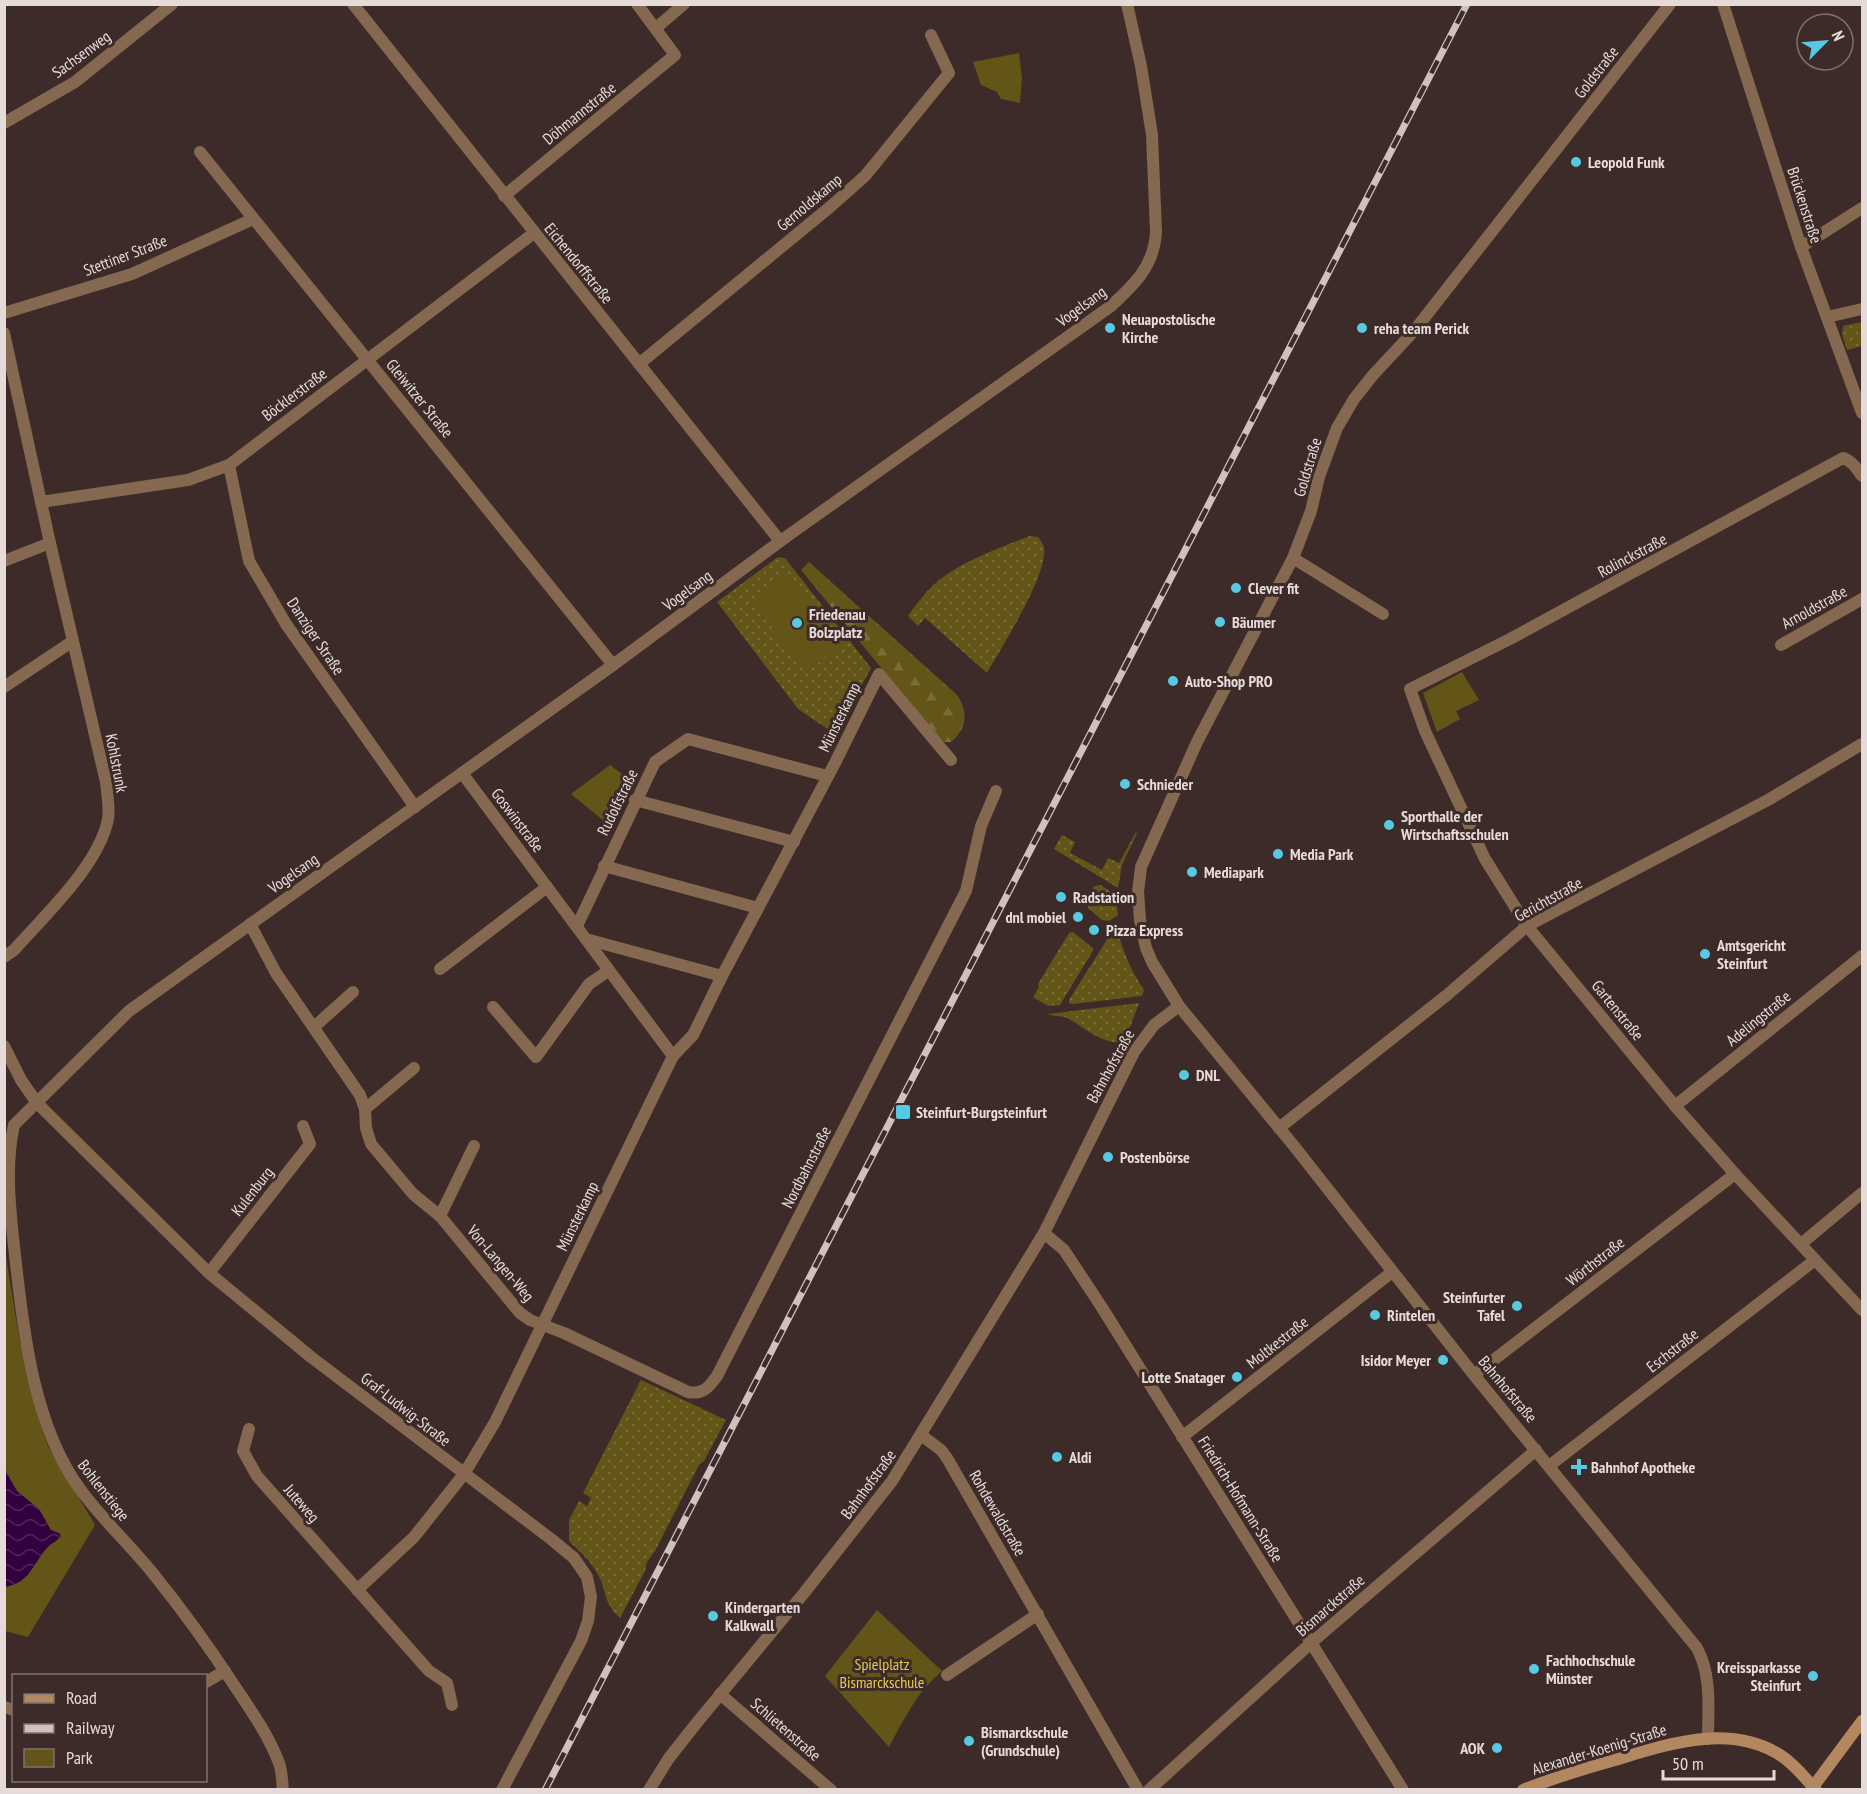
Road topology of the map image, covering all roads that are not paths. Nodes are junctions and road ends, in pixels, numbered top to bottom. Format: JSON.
{"nodes":[{"id":1,"x":172,"y":4,"type":"edge"},
{"id":2,"x":353,"y":4,"type":"edge"},
{"id":3,"x":637,"y":4,"type":"edge"},
{"id":4,"x":684,"y":4,"type":"edge"},
{"id":5,"x":1127,"y":4,"type":"edge"},
{"id":6,"x":1670,"y":4,"type":"edge"},
{"id":7,"x":1723,"y":4,"type":"edge"},
{"id":8,"x":656,"y":28,"type":"junction"},
{"id":9,"x":931,"y":35,"type":"dead end"},
{"id":10,"x":4,"y":123,"type":"edge"},
{"id":11,"x":200,"y":152,"type":"dead end"},
{"id":12,"x":504,"y":196,"type":"junction"},
{"id":13,"x":1863,"y":208,"type":"edge"},
{"id":14,"x":254,"y":219,"type":"junction"},
{"id":15,"x":534,"y":233,"type":"junction"},
{"id":16,"x":1801,"y":247,"type":"junction"},
{"id":17,"x":1863,"y":309,"type":"edge"},
{"id":18,"x":4,"y":313,"type":"edge"},
{"id":19,"x":1827,"y":317,"type":"junction"},
{"id":20,"x":4,"y":333,"type":"edge"},
{"id":21,"x":368,"y":359,"type":"junction"},
{"id":22,"x":639,"y":364,"type":"junction"},
{"id":23,"x":1863,"y":413,"type":"edge"},
{"id":24,"x":229,"y":465,"type":"junction"},
{"id":25,"x":1863,"y":476,"type":"edge"},
{"id":26,"x":41,"y":502,"type":"junction"},
{"id":27,"x":780,"y":541,"type":"junction"},
{"id":28,"x":50,"y":543,"type":"junction"},
{"id":29,"x":4,"y":561,"type":"edge"},
{"id":30,"x":1298,"y":561,"type":"junction"},
{"id":31,"x":1863,"y":599,"type":"edge"},
{"id":32,"x":1383,"y":614,"type":"dead end"},
{"id":33,"x":73,"y":641,"type":"junction"},
{"id":34,"x":1781,"y":645,"type":"dead end"},
{"id":35,"x":612,"y":665,"type":"junction"},
{"id":36,"x":4,"y":687,"type":"edge"},
{"id":37,"x":1410,"y":689,"type":"joint"},
{"id":38,"x":1863,"y":744,"type":"edge"},
{"id":39,"x":951,"y":760,"type":"dead end"},
{"id":40,"x":462,"y":773,"type":"junction"},
{"id":41,"x":827,"y":776,"type":"junction"},
{"id":42,"x":996,"y":791,"type":"dead end"},
{"id":43,"x":635,"y":800,"type":"junction"},
{"id":44,"x":415,"y":807,"type":"junction"},
{"id":45,"x":794,"y":842,"type":"junction"},
{"id":46,"x":604,"y":867,"type":"junction"},
{"id":47,"x":547,"y":886,"type":"junction"},
{"id":48,"x":758,"y":908,"type":"junction"},
{"id":49,"x":250,"y":924,"type":"junction"},
{"id":50,"x":1527,"y":926,"type":"junction"},
{"id":51,"x":577,"y":927,"type":"junction"},
{"id":52,"x":586,"y":939,"type":"junction"},
{"id":53,"x":1863,"y":956,"type":"edge"},
{"id":54,"x":4,"y":957,"type":"edge"},
{"id":55,"x":440,"y":969,"type":"dead end"},
{"id":56,"x":608,"y":971,"type":"junction"},
{"id":57,"x":722,"y":976,"type":"junction"},
{"id":58,"x":353,"y":992,"type":"dead end"},
{"id":59,"x":1179,"y":1006,"type":"junction"},
{"id":60,"x":493,"y":1007,"type":"dead end"},
{"id":61,"x":314,"y":1027,"type":"junction"},
{"id":62,"x":4,"y":1046,"type":"edge"},
{"id":63,"x":673,"y":1056,"type":"junction"},
{"id":64,"x":414,"y":1068,"type":"dead end"},
{"id":65,"x":36,"y":1103,"type":"junction"},
{"id":66,"x":1675,"y":1106,"type":"junction"},
{"id":67,"x":365,"y":1109,"type":"junction"},
{"id":68,"x":303,"y":1126,"type":"dead end"},
{"id":69,"x":1279,"y":1128,"type":"junction"},
{"id":70,"x":474,"y":1146,"type":"dead end"},
{"id":71,"x":1735,"y":1174,"type":"junction"},
{"id":72,"x":1863,"y":1193,"type":"edge"},
{"id":73,"x":440,"y":1216,"type":"junction"},
{"id":74,"x":1044,"y":1233,"type":"junction"},
{"id":75,"x":1801,"y":1245,"type":"junction"},
{"id":76,"x":1815,"y":1260,"type":"junction"},
{"id":77,"x":1392,"y":1272,"type":"junction"},
{"id":78,"x":209,"y":1274,"type":"junction"},
{"id":79,"x":1863,"y":1310,"type":"edge"},
{"id":80,"x":543,"y":1324,"type":"junction"},
{"id":81,"x":1474,"y":1375,"type":"junction"},
{"id":82,"x":249,"y":1429,"type":"dead end"},
{"id":83,"x":921,"y":1435,"type":"junction"},
{"id":84,"x":1182,"y":1437,"type":"junction"},
{"id":85,"x":1536,"y":1449,"type":"junction"},
{"id":86,"x":1549,"y":1467,"type":"junction"},
{"id":87,"x":464,"y":1474,"type":"junction"},
{"id":88,"x":357,"y":1590,"type":"junction"},
{"id":89,"x":1038,"y":1614,"type":"junction"},
{"id":90,"x":1311,"y":1643,"type":"junction"},
{"id":91,"x":225,"y":1671,"type":"junction"},
{"id":92,"x":947,"y":1675,"type":"dead end"},
{"id":93,"x":207,"y":1681,"type":"edge"},
{"id":94,"x":720,"y":1694,"type":"junction"},
{"id":95,"x":452,"y":1705,"type":"dead end"},
{"id":96,"x":1863,"y":1721,"type":"edge"},
{"id":97,"x":1708,"y":1738,"type":"junction"},
{"id":98,"x":1814,"y":1788,"type":"edge"},
{"id":99,"x":283,"y":1790,"type":"edge"},
{"id":100,"x":502,"y":1790,"type":"edge"},
{"id":101,"x":649,"y":1790,"type":"edge"},
{"id":102,"x":831,"y":1790,"type":"edge"},
{"id":103,"x":1138,"y":1790,"type":"edge"},
{"id":104,"x":1149,"y":1790,"type":"edge"},
{"id":105,"x":1403,"y":1790,"type":"edge"},
{"id":106,"x":1523,"y":1790,"type":"edge"}],
"edges":[{"from":1,"to":10,"type":"street","name":"Sachsenweg"},
{"from":2,"to":12,"type":"street","name":"Eichendorffstraße"},
{"from":3,"to":8,"type":"street"},
{"from":4,"to":8,"type":"street"},
{"from":5,"to":27,"type":"street","name":"Vogelsang"},
{"from":6,"to":30,"type":"street","name":"Goldstraße"},
{"from":7,"to":16,"type":"street","name":"Brückenstraße"},
{"from":8,"to":12,"type":"street","name":"Döhmannstraße"},
{"from":9,"to":22,"type":"street","name":"Gernoldskamp"},
{"from":11,"to":14,"type":"street","name":"Gleiwitzer Straße"},
{"from":12,"to":15,"type":"street","name":"Eichendorffstraße"},
{"from":13,"to":16,"type":"street"},
{"from":14,"to":18,"type":"street","name":"Stettiner Straße"},
{"from":14,"to":21,"type":"street","name":"Gleiwitzer Straße"},
{"from":15,"to":21,"type":"street","name":"Böcklerstraße"},
{"from":15,"to":22,"type":"street","name":"Eichendorffstraße"},
{"from":16,"to":19,"type":"street","name":"Brückenstraße"},
{"from":17,"to":19,"type":"street"},
{"from":19,"to":23,"type":"street","name":"Brückenstraße"},
{"from":20,"to":26,"type":"street","name":"Kohlstrunk"},
{"from":21,"to":24,"type":"street","name":"Böcklerstraße"},
{"from":21,"to":35,"type":"street","name":"Gleiwitzer Straße"},
{"from":22,"to":27,"type":"street","name":"Eichendorffstraße"},
{"from":24,"to":26,"type":"street","name":"Böcklerstraße"},
{"from":24,"to":44,"type":"street","name":"Danziger Straße"},
{"from":25,"to":37,"type":"street","name":"Rolinckstraße"},
{"from":26,"to":28,"type":"street","name":"Kohlstrunk"},
{"from":27,"to":35,"type":"street","name":"Vogelsang"},
{"from":28,"to":29,"type":"street"},
{"from":28,"to":33,"type":"street","name":"Kohlstrunk"},
{"from":30,"to":32,"type":"street"},
{"from":30,"to":59,"type":"street","name":"Goldstraße"},
{"from":31,"to":34,"type":"street","name":"Arnoldstraße"},
{"from":33,"to":36,"type":"street"},
{"from":33,"to":54,"type":"street","name":"Kohlstrunk"},
{"from":35,"to":40,"type":"street","name":"Vogelsang"},
{"from":37,"to":50,"type":"street","name":"Gartenstraße"},
{"from":38,"to":50,"type":"street","name":"Gerichtstraße"},
{"from":39,"to":41,"type":"street","name":"Münsterkamp"},
{"from":40,"to":44,"type":"street","name":"Vogelsang"},
{"from":40,"to":47,"type":"street","name":"Goswinstraße"},
{"from":41,"to":43,"type":"street","name":"Rudolfstraße"},
{"from":41,"to":45,"type":"street","name":"Münsterkamp"},
{"from":42,"to":80,"type":"street","name":"Nordbahnstraße"},
{"from":43,"to":45,"type":"street"},
{"from":43,"to":46,"type":"street","name":"Rudolfstraße"},
{"from":44,"to":49,"type":"street","name":"Vogelsang"},
{"from":45,"to":48,"type":"street","name":"Münsterkamp"},
{"from":46,"to":48,"type":"street"},
{"from":46,"to":51,"type":"street","name":"Rudolfstraße"},
{"from":47,"to":51,"type":"street","name":"Goswinstraße"},
{"from":47,"to":55,"type":"street"},
{"from":48,"to":57,"type":"street","name":"Münsterkamp"},
{"from":49,"to":61,"type":"street","name":"Von-Langen-Weg"},
{"from":49,"to":65,"type":"street","name":"Vogelsang"},
{"from":50,"to":66,"type":"street","name":"Gartenstraße"},
{"from":50,"to":69,"type":"street","name":"Gerichtstraße"},
{"from":51,"to":52,"type":"street","name":"Goswinstraße"},
{"from":52,"to":56,"type":"street","name":"Goswinstraße"},
{"from":52,"to":57,"type":"street"},
{"from":53,"to":66,"type":"street","name":"Adelingstraße"},
{"from":56,"to":60,"type":"street"},
{"from":56,"to":63,"type":"street","name":"Goswinstraße"},
{"from":57,"to":63,"type":"street","name":"Münsterkamp"},
{"from":58,"to":61,"type":"street"},
{"from":59,"to":69,"type":"street","name":"Bahnhofstraße"},
{"from":59,"to":74,"type":"street","name":"Bahnhofstraße"},
{"from":61,"to":67,"type":"street","name":"Von-Langen-Weg"},
{"from":62,"to":65,"type":"street"},
{"from":63,"to":80,"type":"street","name":"Münsterkamp"},
{"from":64,"to":67,"type":"street"},
{"from":65,"to":78,"type":"street","name":"Graf-Ludwig-Straße"},
{"from":65,"to":91,"type":"street","name":"Bohlenstiege"},
{"from":66,"to":71,"type":"street","name":"Gartenstraße"},
{"from":67,"to":73,"type":"street","name":"Von-Langen-Weg"},
{"from":68,"to":78,"type":"street","name":"Kulenburg"},
{"from":69,"to":77,"type":"street","name":"Bahnhofstraße"},
{"from":70,"to":73,"type":"street"},
{"from":71,"to":75,"type":"street","name":"Gartenstraße"},
{"from":71,"to":81,"type":"street","name":"Wörthstraße"},
{"from":72,"to":75,"type":"street"},
{"from":73,"to":80,"type":"street","name":"Von-Langen-Weg"},
{"from":74,"to":83,"type":"street","name":"Bahnhofstraße"},
{"from":74,"to":84,"type":"street","name":"Friedrich-Hofmann-Straße"},
{"from":75,"to":76,"type":"street","name":"Gartenstraße"},
{"from":76,"to":79,"type":"street","name":"Gartenstraße"},
{"from":76,"to":86,"type":"street","name":"Eschstraße"},
{"from":77,"to":81,"type":"street","name":"Bahnhofstraße"},
{"from":77,"to":84,"type":"street","name":"Moltkestraße"},
{"from":78,"to":87,"type":"street","name":"Graf-Ludwig-Straße"},
{"from":80,"to":87,"type":"street","name":"Münsterkamp"},
{"from":81,"to":85,"type":"street","name":"Bahnhofstraße"},
{"from":82,"to":88,"type":"street","name":"Juteweg"},
{"from":83,"to":89,"type":"street","name":"Rohdewaldstraße"},
{"from":83,"to":94,"type":"street","name":"Bahnhofstraße"},
{"from":84,"to":90,"type":"street","name":"Friedrich-Hofmann-Straße"},
{"from":85,"to":86,"type":"street","name":"Bahnhofstraße"},
{"from":85,"to":90,"type":"street","name":"Bismarckstraße"},
{"from":86,"to":97,"type":"street","name":"Bahnhofstraße"},
{"from":87,"to":88,"type":"street"},
{"from":87,"to":100,"type":"street","name":"Graf-Ludwig-Straße"},
{"from":88,"to":95,"type":"street","name":"Juteweg"},
{"from":89,"to":92,"type":"street"},
{"from":89,"to":103,"type":"street","name":"Rohdewaldstraße"},
{"from":90,"to":104,"type":"street","name":"Bismarckstraße"},
{"from":90,"to":105,"type":"street","name":"Friedrich-Hofmann-Straße"},
{"from":91,"to":93,"type":"street"},
{"from":91,"to":99,"type":"street","name":"Bohlenstiege"},
{"from":94,"to":101,"type":"street","name":"Bahnhofstraße"},
{"from":94,"to":102,"type":"street","name":"Schlietenstraße"},
{"from":96,"to":98,"type":"main road"},
{"from":97,"to":98,"type":"main road","name":"Alexander-Koenig-Straße"},
{"from":97,"to":106,"type":"main road","name":"Alexander-Koenig-Straße"}]}
